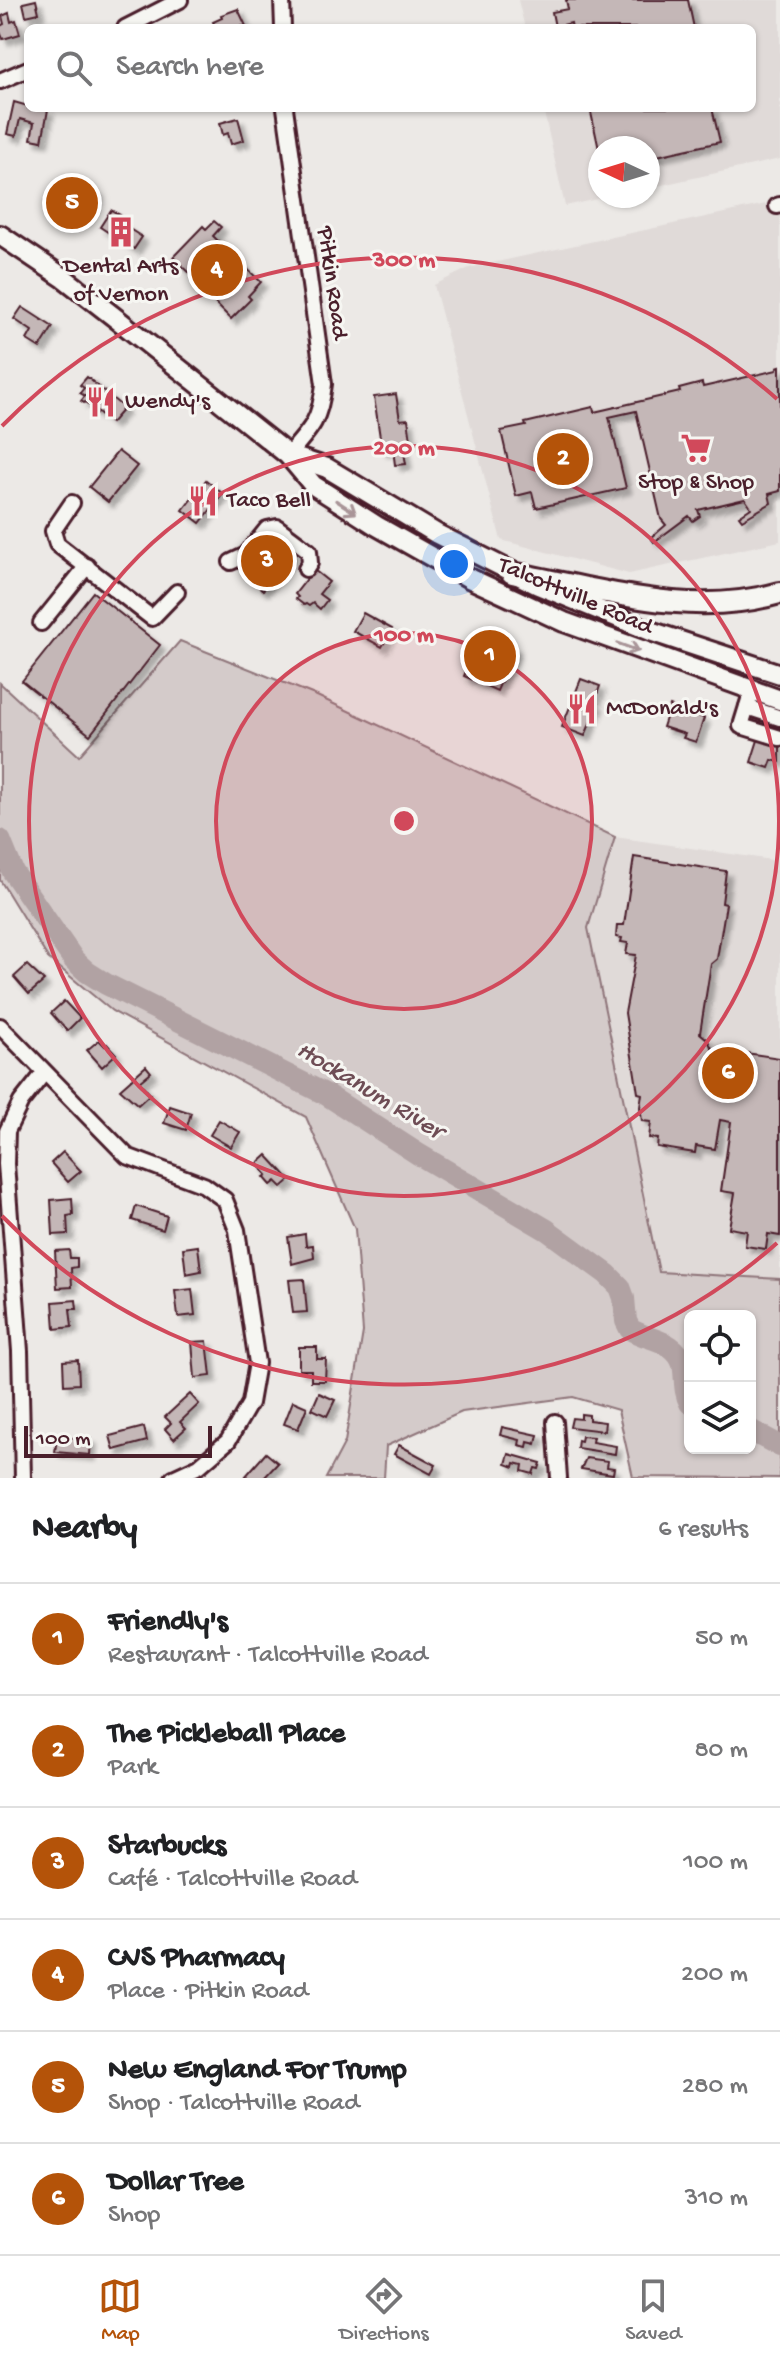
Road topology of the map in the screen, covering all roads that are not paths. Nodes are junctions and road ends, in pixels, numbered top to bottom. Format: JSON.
{"nodes":[{"id":1,"x":180,"y":0,"type":"edge"},
{"id":2,"x":282,"y":0,"type":"edge"},
{"id":3,"x":133,"y":24,"type":"edge"},
{"id":4,"x":283,"y":24,"type":"edge"},
{"id":5,"x":24,"y":71,"type":"edge"},
{"id":6,"x":0,"y":81,"type":"edge"},
{"id":7,"x":286,"y":112,"type":"edge"},
{"id":8,"x":0,"y":235,"type":"edge"},
{"id":9,"x":288,"y":455,"type":"junction"},
{"id":10,"x":72,"y":503,"type":"dead end"},
{"id":11,"x":231,"y":562,"type":"dead end"},
{"id":12,"x":87,"y":566,"type":"junction"},
{"id":13,"x":306,"y":569,"type":"dead end"},
{"id":14,"x":512,"y":573,"type":"junction"},
{"id":15,"x":177,"y":592,"type":"dead end"},
{"id":16,"x":780,"y":593,"type":"edge"},
{"id":17,"x":611,"y":615,"type":"junction"},
{"id":18,"x":41,"y":623,"type":"dead end"},
{"id":19,"x":588,"y":632,"type":"junction"},
{"id":20,"x":780,"y":674,"type":"edge"},
{"id":21,"x":749,"y":699,"type":"junction"},
{"id":22,"x":780,"y":700,"type":"edge"},
{"id":23,"x":780,"y":718,"type":"edge"},
{"id":24,"x":780,"y":738,"type":"edge"},
{"id":25,"x":0,"y":1026,"type":"edge"},
{"id":26,"x":44,"y":1073,"type":"junction"},
{"id":27,"x":555,"y":1422,"type":"dead end"},
{"id":28,"x":23,"y":1478,"type":"edge"},
{"id":29,"x":173,"y":1478,"type":"edge"},
{"id":30,"x":559,"y":1478,"type":"edge"}],
"edges":[{"from":1,"to":3,"type":"street"},
{"from":2,"to":4,"type":"street"},
{"from":5,"to":6,"type":"street"},
{"from":7,"to":9,"type":"street","name":"Pitkin Road"},
{"from":8,"to":9,"type":"main road","name":"Talcottville Road"},
{"from":9,"to":14,"type":"main road","name":"Talcottville Road"},
{"from":9,"to":19,"type":"main road","name":"Talcottville Road","one_way":true},
{"from":10,"to":12,"type":"street"},
{"from":11,"to":13,"type":"street"},
{"from":12,"to":15,"type":"street"},
{"from":12,"to":18,"type":"street"},
{"from":14,"to":16,"type":"highway"},
{"from":14,"to":17,"type":"main road","name":"Talcottville Road"},
{"from":17,"to":19,"type":"main road"},
{"from":17,"to":20,"type":"main road","name":"Talcottville Road"},
{"from":19,"to":21,"type":"main road","name":"Talcottville Road","one_way":true},
{"from":21,"to":22,"type":"main road","name":"Talcottville Road"},
{"from":21,"to":23,"type":"street"},
{"from":21,"to":24,"type":"street"},
{"from":25,"to":26,"type":"street"},
{"from":26,"to":28,"type":"street"},
{"from":26,"to":29,"type":"street"},
{"from":27,"to":30,"type":"street"}]}
